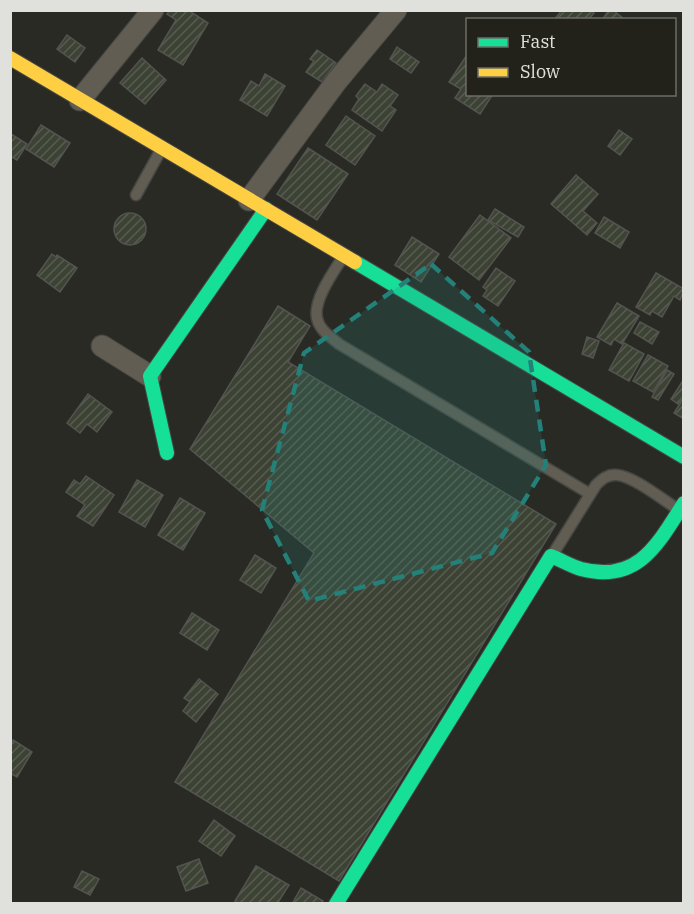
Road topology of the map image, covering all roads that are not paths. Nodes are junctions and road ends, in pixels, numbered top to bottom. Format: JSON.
{"nodes":[{"id":1,"x":153,"y":10,"type":"edge"},
{"id":2,"x":396,"y":10,"type":"edge"},
{"id":3,"x":10,"y":58,"type":"edge"},
{"id":4,"x":80,"y":100,"type":"junction"},
{"id":5,"x":162,"y":148,"type":"junction"},
{"id":6,"x":136,"y":195,"type":"dead end"},
{"id":7,"x":258,"y":205,"type":"junction"},
{"id":8,"x":344,"y":256,"type":"junction"},
{"id":9,"x":102,"y":346,"type":"dead end"},
{"id":10,"x":150,"y":376,"type":"junction"},
{"id":11,"x":167,"y":453,"type":"dead end"},
{"id":12,"x":684,"y":458,"type":"edge"},
{"id":13,"x":590,"y":495,"type":"junction"},
{"id":14,"x":681,"y":507,"type":"edge"},
{"id":15,"x":551,"y":556,"type":"junction"},
{"id":16,"x":336,"y":903,"type":"edge"}],
"edges":[{"from":1,"to":4,"type":"street"},
{"from":2,"to":7,"type":"street"},
{"from":3,"to":4,"type":"street"},
{"from":4,"to":5,"type":"street"},
{"from":5,"to":6,"type":"lane"},
{"from":5,"to":7,"type":"street"},
{"from":7,"to":8,"type":"street"},
{"from":7,"to":10,"type":"street"},
{"from":8,"to":12,"type":"street"},
{"from":8,"to":13,"type":"lane"},
{"from":9,"to":10,"type":"street"},
{"from":10,"to":11,"type":"street"},
{"from":13,"to":14,"type":"lane"},
{"from":13,"to":15,"type":"lane"},
{"from":14,"to":15,"type":"street"},
{"from":15,"to":16,"type":"street"}]}
